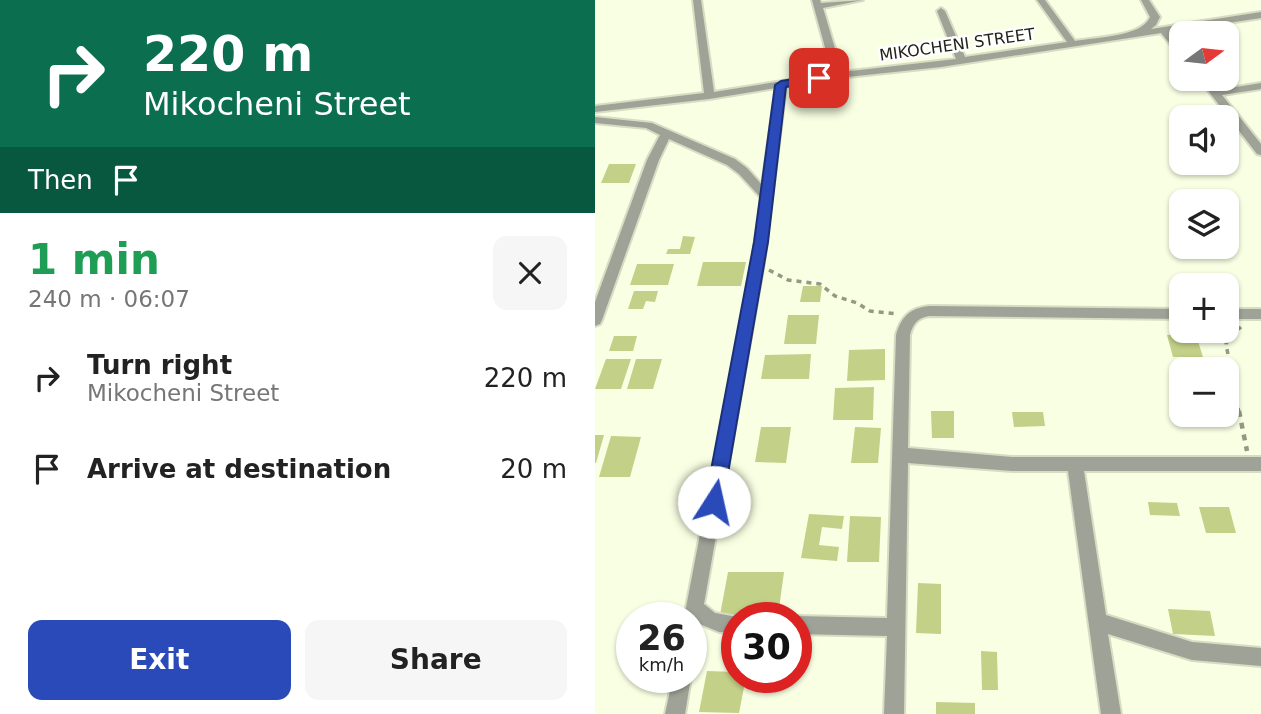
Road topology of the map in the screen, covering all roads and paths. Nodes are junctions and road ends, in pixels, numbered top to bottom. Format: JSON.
{"nodes":[{"id":1,"x":697,"y":0,"type":"edge"},
{"id":2,"x":859,"y":0,"type":"edge"},
{"id":3,"x":1041,"y":0,"type":"edge"},
{"id":4,"x":1145,"y":0,"type":"edge"},
{"id":5,"x":817,"y":3,"type":"edge"},
{"id":6,"x":941,"y":11,"type":"dead end"},
{"id":7,"x":1261,"y":15,"type":"edge"},
{"id":8,"x":1162,"y":29,"type":"junction"},
{"id":9,"x":1140,"y":33,"type":"junction"},
{"id":10,"x":1169,"y":37,"type":"edge"},
{"id":11,"x":1073,"y":44,"type":"junction"},
{"id":12,"x":961,"y":60,"type":"junction"},
{"id":13,"x":838,"y":75,"type":"junction"},
{"id":14,"x":781,"y":85,"type":"junction"},
{"id":15,"x":1261,"y":86,"type":"edge"},
{"id":16,"x":1217,"y":93,"type":"joint"},
{"id":17,"x":709,"y":96,"type":"junction"},
{"id":18,"x":595,"y":108,"type":"edge"},
{"id":19,"x":595,"y":120,"type":"edge"},
{"id":20,"x":666,"y":134,"type":"junction"},
{"id":21,"x":1261,"y":151,"type":"edge"},
{"id":22,"x":768,"y":199,"type":"junction"},
{"id":23,"x":758,"y":264,"type":"junction"},
{"id":24,"x":1169,"y":314,"type":"edge"},
{"id":25,"x":1239,"y":314,"type":"edge"},
{"id":26,"x":1260,"y":314,"type":"edge"},
{"id":27,"x":910,"y":318,"type":"junction"},
{"id":28,"x":595,"y":320,"type":"edge"},
{"id":29,"x":900,"y":455,"type":"junction"},
{"id":30,"x":1255,"y":464,"type":"edge"},
{"id":31,"x":1075,"y":465,"type":"junction"},
{"id":32,"x":696,"y":602,"type":"edge"},
{"id":33,"x":1099,"y":622,"type":"junction"},
{"id":34,"x":812,"y":625,"type":"edge"},
{"id":35,"x":896,"y":627,"type":"junction"},
{"id":36,"x":1261,"y":657,"type":"edge"},
{"id":37,"x":679,"y":693,"type":"edge"},
{"id":38,"x":675,"y":714,"type":"edge"},
{"id":39,"x":894,"y":714,"type":"edge"},
{"id":40,"x":1111,"y":714,"type":"edge"}],
"edges":[{"from":1,"to":17,"type":"street"},
{"from":2,"to":5,"type":"street"},
{"from":3,"to":11,"type":"street"},
{"from":4,"to":9,"type":"street"},
{"from":5,"to":13,"type":"street"},
{"from":6,"to":12,"type":"street"},
{"from":7,"to":8,"type":"street","name":"MIKOCHENI STREET"},
{"from":8,"to":9,"type":"street","name":"MIKOCHENI STREET"},
{"from":8,"to":10,"type":"street"},
{"from":9,"to":11,"type":"street","name":"MIKOCHENI STREET"},
{"from":11,"to":12,"type":"street","name":"MIKOCHENI STREET"},
{"from":12,"to":13,"type":"street","name":"MIKOCHENI STREET"},
{"from":13,"to":14,"type":"street","name":"MIKOCHENI STREET"},
{"from":14,"to":17,"type":"street","name":"MIKOCHENI STREET"},
{"from":14,"to":22,"type":"street"},
{"from":15,"to":16,"type":"street"},
{"from":16,"to":21,"type":"street"},
{"from":17,"to":18,"type":"street","name":"MIKOCHENI STREET"},
{"from":19,"to":20,"type":"street"},
{"from":20,"to":22,"type":"street"},
{"from":20,"to":28,"type":"street"},
{"from":22,"to":23,"type":"street"},
{"from":23,"to":27,"type":"path"},
{"from":23,"to":32,"type":"street"},
{"from":24,"to":27,"type":"street"},
{"from":25,"to":26,"type":"street"},
{"from":26,"to":30,"type":"path"},
{"from":27,"to":29,"type":"street"},
{"from":29,"to":31,"type":"street"},
{"from":29,"to":35,"type":"street"},
{"from":30,"to":31,"type":"street"},
{"from":31,"to":33,"type":"street"},
{"from":33,"to":36,"type":"street"},
{"from":33,"to":40,"type":"street"},
{"from":34,"to":35,"type":"street"},
{"from":35,"to":39,"type":"street"},
{"from":37,"to":38,"type":"street"}]}
